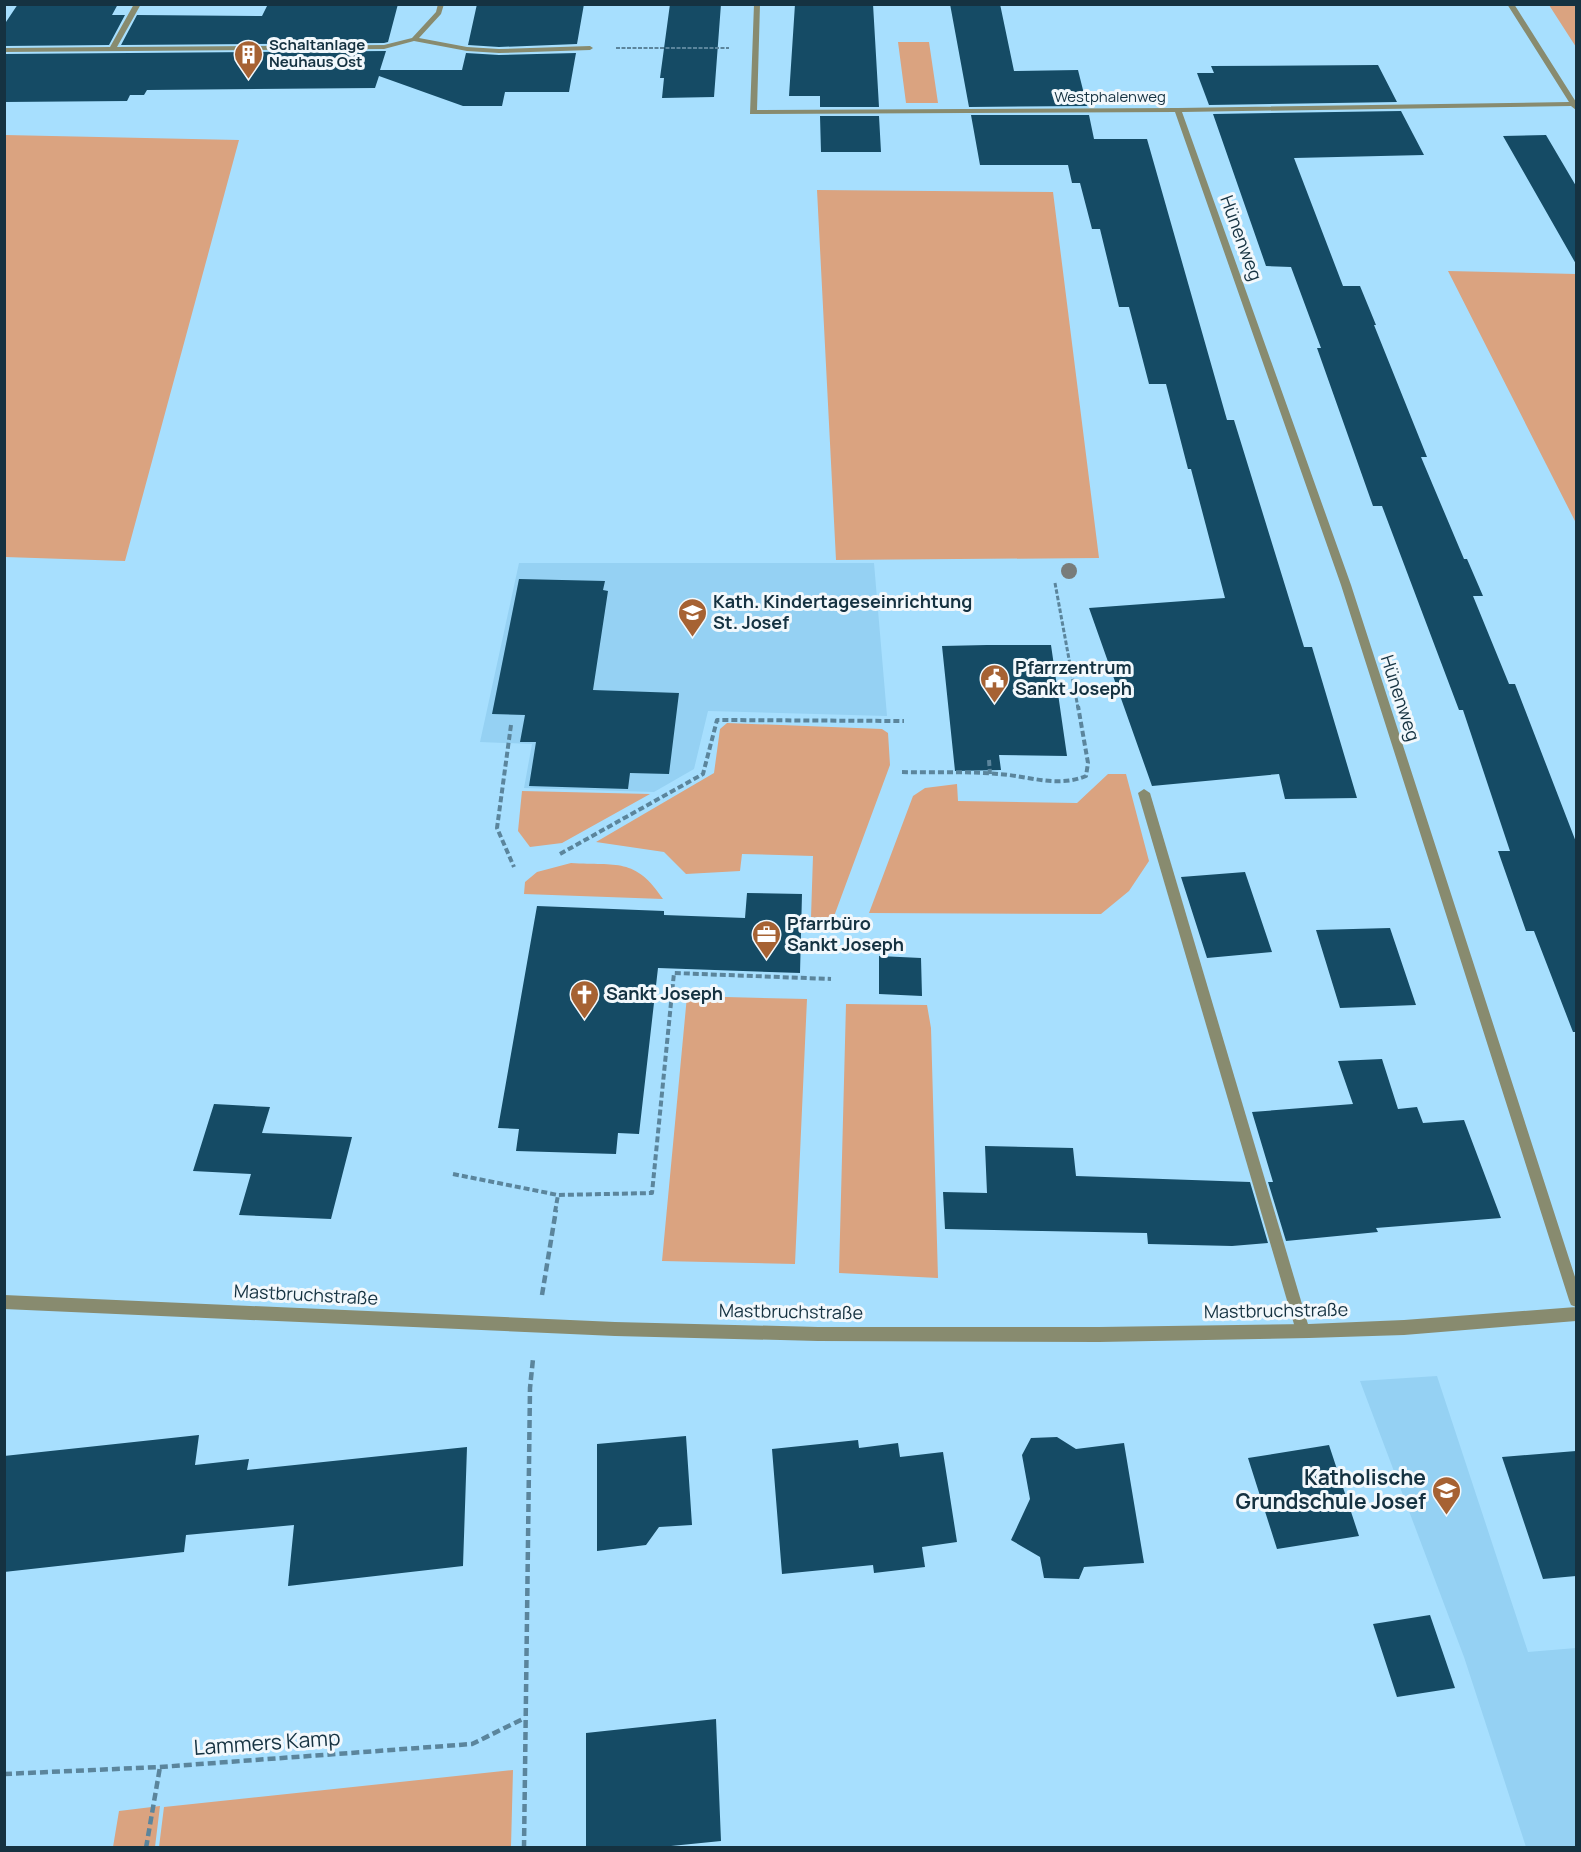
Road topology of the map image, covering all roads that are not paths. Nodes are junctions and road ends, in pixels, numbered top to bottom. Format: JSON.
{"nodes":[{"id":1,"x":138,"y":4,"type":"edge"},
{"id":2,"x":441,"y":4,"type":"edge"},
{"id":3,"x":757,"y":4,"type":"edge"},
{"id":4,"x":1510,"y":4,"type":"edge"},
{"id":5,"x":414,"y":39,"type":"junction"},
{"id":6,"x":590,"y":48,"type":"road end"},
{"id":7,"x":4,"y":50,"type":"edge"},
{"id":8,"x":112,"y":50,"type":"junction"},
{"id":9,"x":1575,"y":106,"type":"edge"},
{"id":10,"x":1178,"y":110,"type":"junction"},
{"id":11,"x":1144,"y":793,"type":"dead end"},
{"id":12,"x":1576,"y":1300,"type":"edge"},
{"id":13,"x":4,"y":1302,"type":"edge"},
{"id":14,"x":1576,"y":1314,"type":"edge"},
{"id":15,"x":1303,"y":1331,"type":"junction"}],
"edges":[{"from":1,"to":8,"type":"street"},
{"from":2,"to":5,"type":"street"},
{"from":3,"to":10,"type":"street","name":"Westphalenweg"},
{"from":4,"to":9,"type":"street"},
{"from":5,"to":6,"type":"street"},
{"from":5,"to":8,"type":"street"},
{"from":7,"to":8,"type":"street"},
{"from":9,"to":10,"type":"street","name":"Westphalenweg"},
{"from":10,"to":12,"type":"street","name":"Hünenweg"},
{"from":11,"to":15,"type":"street"},
{"from":13,"to":15,"type":"street","name":"Mastbruchstraße"},
{"from":14,"to":15,"type":"street","name":"Mastbruchstraße"}]}
